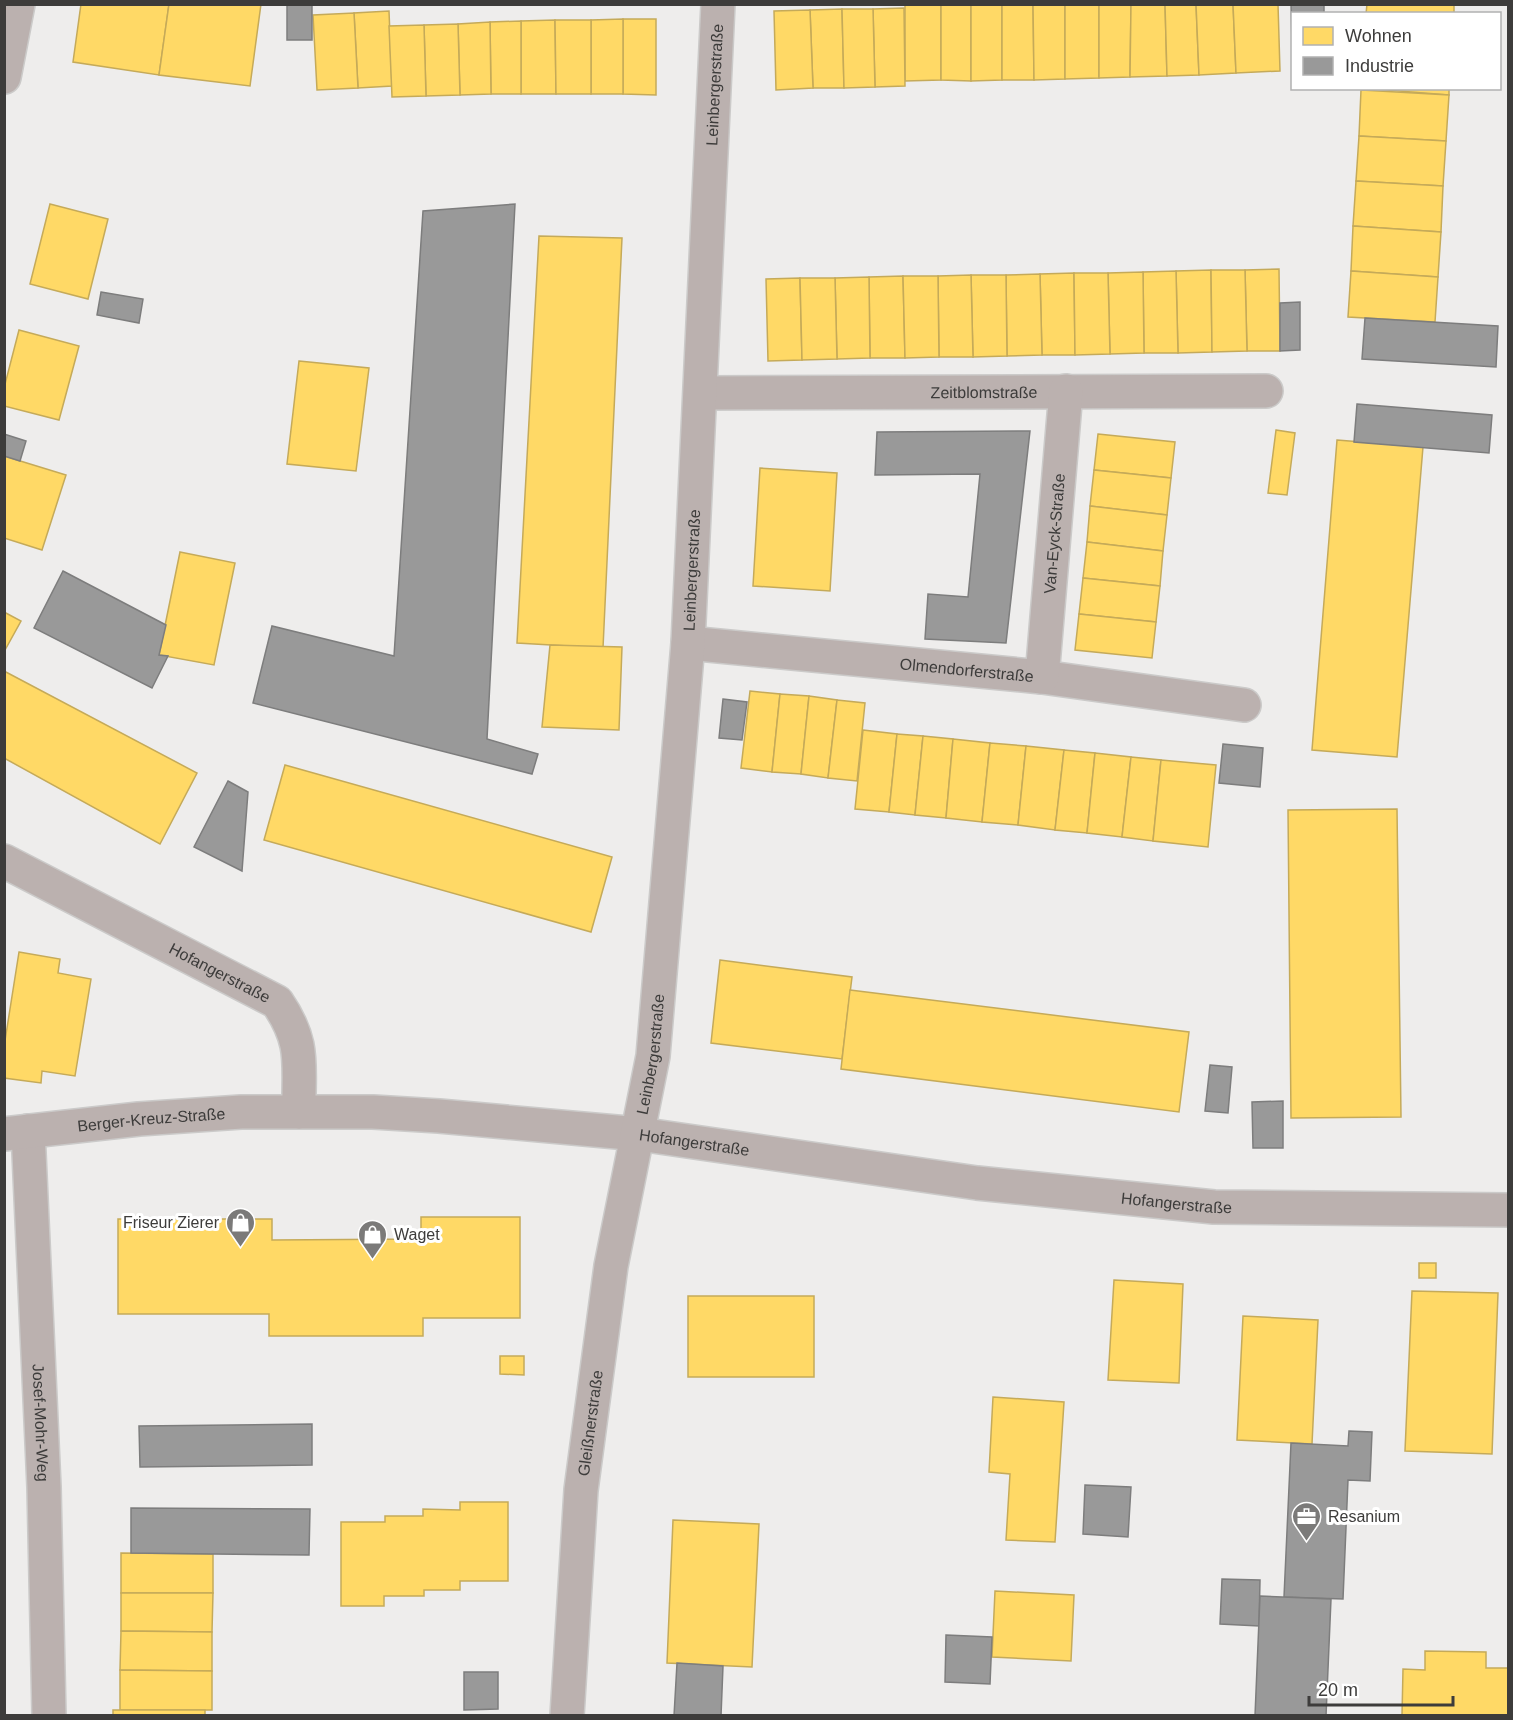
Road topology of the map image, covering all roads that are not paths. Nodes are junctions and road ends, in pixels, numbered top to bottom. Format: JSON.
{"nodes":[{"id":1,"x":18,"y":4,"type":"edge"},
{"id":2,"x":718,"y":4,"type":"edge"},
{"id":3,"x":4,"y":77,"type":"edge"},
{"id":4,"x":1066,"y":391,"type":"junction"},
{"id":5,"x":1266,"y":391,"type":"dead end"},
{"id":6,"x":702,"y":393,"type":"junction"},
{"id":7,"x":688,"y":643,"type":"junction"},
{"id":8,"x":1042,"y":677,"type":"junction"},
{"id":9,"x":1244,"y":705,"type":"dead end"},
{"id":10,"x":4,"y":861,"type":"edge"},
{"id":11,"x":299,"y":1112,"type":"junction"},
{"id":12,"x":16,"y":1132,"type":"edge"},
{"id":13,"x":639,"y":1134,"type":"junction"},
{"id":14,"x":1509,"y":1210,"type":"edge"},
{"id":15,"x":49,"y":1716,"type":"edge"},
{"id":16,"x":567,"y":1716,"type":"edge"}],
"edges":[{"from":1,"to":3,"type":"street"},
{"from":2,"to":6,"type":"street","name":"Leinbergerstraße"},
{"from":4,"to":5,"type":"street","name":"Zeitblomstraße"},
{"from":4,"to":6,"type":"street","name":"Zeitblomstraße"},
{"from":4,"to":8,"type":"street","name":"Van-Eyck-Straße"},
{"from":6,"to":7,"type":"street","name":"Leinbergerstraße"},
{"from":7,"to":8,"type":"street","name":"Olmendorferstraße"},
{"from":7,"to":13,"type":"street","name":"Leinbergerstraße"},
{"from":8,"to":9,"type":"street","name":"Olmendorferstraße"},
{"from":10,"to":11,"type":"street","name":"Hofangerstraße"},
{"from":11,"to":12,"type":"street","name":"Berger-Kreuz-Straße"},
{"from":11,"to":13,"type":"street","name":"Hofangerstraße"},
{"from":12,"to":15,"type":"street","name":"Josef-Mohr-Weg"},
{"from":13,"to":14,"type":"street","name":"Hofangerstraße"},
{"from":13,"to":16,"type":"street","name":"Gleißnerstraße"}]}
